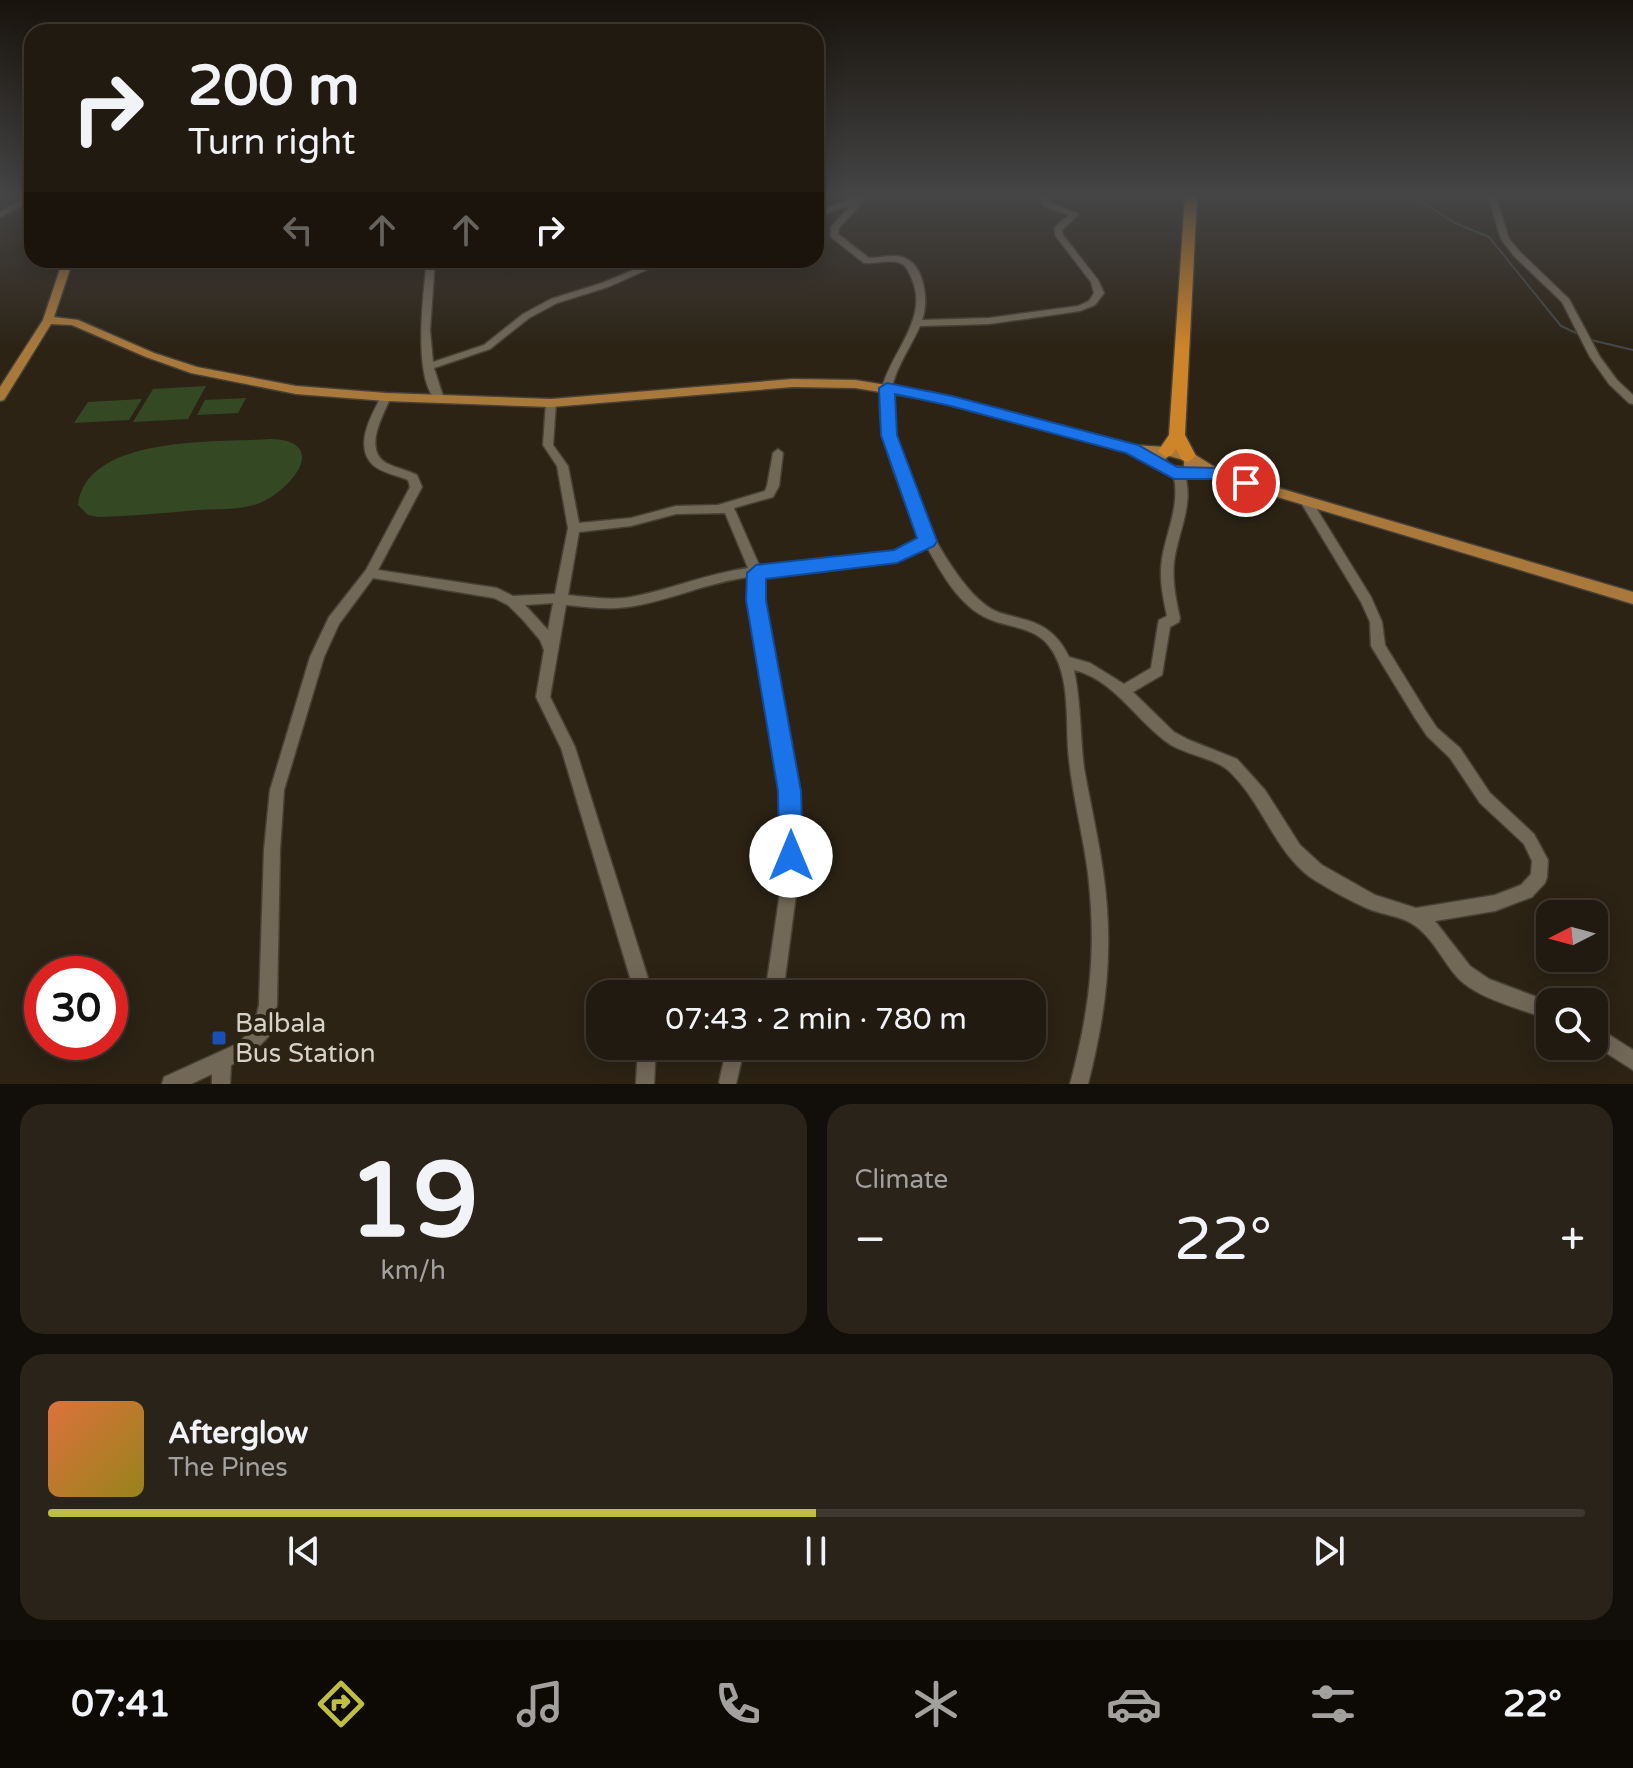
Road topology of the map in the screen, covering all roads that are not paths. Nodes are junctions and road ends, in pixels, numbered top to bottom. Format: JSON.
{"nodes":[{"id":1,"x":849,"y":247,"type":"edge"},
{"id":2,"x":1068,"y":247,"type":"edge"},
{"id":3,"x":1188,"y":247,"type":"edge"},
{"id":4,"x":1512,"y":247,"type":"edge"},
{"id":5,"x":65,"y":268,"type":"edge"},
{"id":6,"x":430,"y":268,"type":"edge"},
{"id":7,"x":646,"y":268,"type":"edge"},
{"id":8,"x":48,"y":320,"type":"junction"},
{"id":9,"x":918,"y":323,"type":"junction"},
{"id":10,"x":431,"y":366,"type":"junction"},
{"id":11,"x":16,"y":375,"type":"junction"},
{"id":12,"x":0,"y":376,"type":"edge"},
{"id":13,"x":887,"y":388,"type":"junction"},
{"id":14,"x":0,"y":397,"type":"edge"},
{"id":15,"x":386,"y":397,"type":"junction"},
{"id":16,"x":439,"y":399,"type":"junction"},
{"id":17,"x":1633,"y":401,"type":"edge"},
{"id":18,"x":551,"y":403,"type":"junction"},
{"id":19,"x":1177,"y":435,"type":"junction"},
{"id":20,"x":778,"y":453,"type":"dead end"},
{"id":21,"x":1164,"y":457,"type":"junction"},
{"id":22,"x":1186,"y":465,"type":"junction"},
{"id":23,"x":1306,"y":501,"type":"junction"},
{"id":24,"x":723,"y":507,"type":"junction"},
{"id":25,"x":574,"y":528,"type":"junction"},
{"id":26,"x":928,"y":541,"type":"junction"},
{"id":27,"x":370,"y":573,"type":"junction"},
{"id":28,"x":756,"y":573,"type":"junction"},
{"id":29,"x":1633,"y":598,"type":"edge"},
{"id":30,"x":562,"y":599,"type":"junction"},
{"id":31,"x":512,"y":601,"type":"junction"},
{"id":32,"x":551,"y":650,"type":"junction"},
{"id":33,"x":1065,"y":662,"type":"junction"},
{"id":34,"x":1123,"y":691,"type":"junction"},
{"id":35,"x":1416,"y":916,"type":"junction"},
{"id":36,"x":640,"y":980,"type":"edge"},
{"id":37,"x":776,"y":980,"type":"edge"},
{"id":38,"x":1536,"y":1006,"type":"edge"},
{"id":39,"x":1608,"y":1044,"type":"edge"},
{"id":40,"x":646,"y":1060,"type":"edge"},
{"id":41,"x":732,"y":1060,"type":"edge"},
{"id":42,"x":1633,"y":1061,"type":"edge"},
{"id":43,"x":222,"y":1062,"type":"junction"},
{"id":44,"x":726,"y":1083,"type":"edge"},
{"id":45,"x":171,"y":1084,"type":"edge"},
{"id":46,"x":221,"y":1084,"type":"edge"},
{"id":47,"x":645,"y":1084,"type":"edge"},
{"id":48,"x":1079,"y":1084,"type":"edge"}],
"edges":[{"from":1,"to":9,"type":"street"},
{"from":2,"to":9,"type":"street"},
{"from":3,"to":19,"type":"highway"},
{"from":4,"to":17,"type":"street"},
{"from":5,"to":8,"type":"main road"},
{"from":6,"to":10,"type":"street"},
{"from":7,"to":10,"type":"street"},
{"from":8,"to":11,"type":"main road"},
{"from":8,"to":15,"type":"main road"},
{"from":9,"to":13,"type":"street"},
{"from":10,"to":16,"type":"street"},
{"from":11,"to":12,"type":"street"},
{"from":11,"to":14,"type":"main road"},
{"from":13,"to":18,"type":"main road"},
{"from":13,"to":21,"type":"main road"},
{"from":13,"to":26,"type":"street"},
{"from":15,"to":16,"type":"main road"},
{"from":15,"to":27,"type":"street"},
{"from":16,"to":18,"type":"main road"},
{"from":18,"to":25,"type":"street"},
{"from":19,"to":21,"type":"highway"},
{"from":19,"to":22,"type":"highway"},
{"from":20,"to":24,"type":"street"},
{"from":21,"to":22,"type":"main road"},
{"from":21,"to":22,"type":"main road"},
{"from":22,"to":23,"type":"main road"},
{"from":22,"to":34,"type":"street"},
{"from":23,"to":29,"type":"main road"},
{"from":23,"to":35,"type":"street"},
{"from":24,"to":25,"type":"street"},
{"from":24,"to":28,"type":"street"},
{"from":25,"to":30,"type":"street"},
{"from":26,"to":28,"type":"street"},
{"from":26,"to":33,"type":"street"},
{"from":27,"to":31,"type":"street"},
{"from":27,"to":43,"type":"street"},
{"from":28,"to":30,"type":"street"},
{"from":28,"to":37,"type":"street"},
{"from":30,"to":31,"type":"street"},
{"from":30,"to":32,"type":"street"},
{"from":31,"to":32,"type":"street"},
{"from":32,"to":36,"type":"street"},
{"from":33,"to":34,"type":"street"},
{"from":33,"to":48,"type":"street"},
{"from":34,"to":35,"type":"street"},
{"from":35,"to":38,"type":"street"},
{"from":39,"to":42,"type":"street"},
{"from":40,"to":47,"type":"street"},
{"from":41,"to":44,"type":"street"},
{"from":43,"to":45,"type":"street"},
{"from":43,"to":46,"type":"street"}]}
